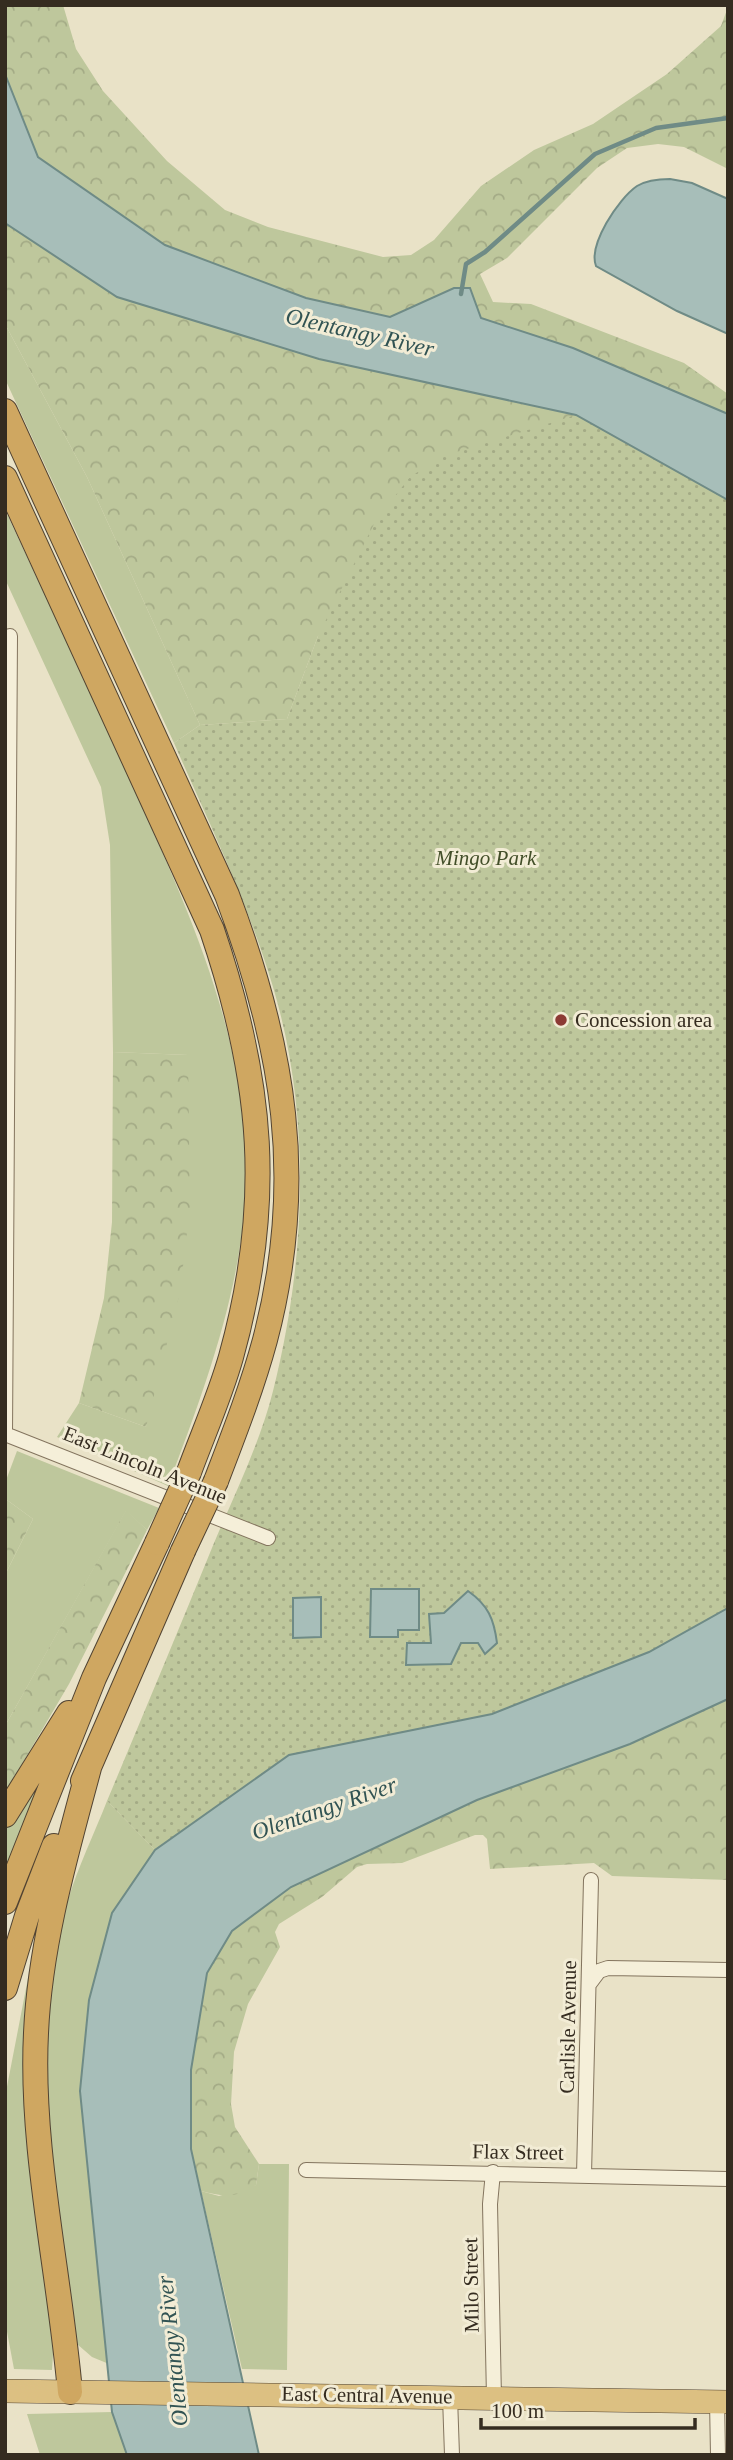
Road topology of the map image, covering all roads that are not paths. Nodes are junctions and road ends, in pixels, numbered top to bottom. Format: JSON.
{"nodes":[{"id":1,"x":5,"y":411,"type":"edge"},
{"id":2,"x":5,"y":478,"type":"edge"},
{"id":3,"x":10,"y":636,"type":"dead end"},
{"id":4,"x":8,"y":748,"type":"edge"},
{"id":5,"x":5,"y":1434,"type":"edge"},
{"id":6,"x":268,"y":1538,"type":"dead end"},
{"id":7,"x":94,"y":1678,"type":"junction"},
{"id":8,"x":89,"y":1768,"type":"junction"},
{"id":9,"x":5,"y":1815,"type":"edge"},
{"id":10,"x":591,"y":1880,"type":"dead end"},
{"id":11,"x":5,"y":1902,"type":"edge"},
{"id":12,"x":728,"y":1970,"type":"edge"},
{"id":13,"x":590,"y":1983,"type":"junction"},
{"id":14,"x":5,"y":1988,"type":"edge"},
{"id":15,"x":306,"y":2170,"type":"dead end"},
{"id":16,"x":493,"y":2172,"type":"junction"},
{"id":17,"x":584,"y":2175,"type":"junction"},
{"id":18,"x":728,"y":2179,"type":"edge"},
{"id":19,"x":5,"y":2390,"type":"edge"},
{"id":20,"x":70,"y":2392,"type":"junction"},
{"id":21,"x":450,"y":2397,"type":"junction"},
{"id":22,"x":494,"y":2398,"type":"junction"},
{"id":23,"x":722,"y":2402,"type":"edge"},
{"id":24,"x":452,"y":2455,"type":"edge"},
{"id":25,"x":718,"y":2455,"type":"edge"}],
"edges":[{"from":1,"to":8,"type":"highway","bridge":true},
{"from":2,"to":7,"type":"highway","bridge":true},
{"from":3,"to":4,"type":"street"},
{"from":4,"to":5,"type":"street"},
{"from":5,"to":6,"type":"street","name":"East Lincoln Avenue"},
{"from":7,"to":9,"type":"highway"},
{"from":7,"to":11,"type":"highway"},
{"from":8,"to":14,"type":"highway"},
{"from":8,"to":20,"type":"highway"},
{"from":10,"to":13,"type":"street","name":"Carlisle Avenue"},
{"from":12,"to":13,"type":"street"},
{"from":13,"to":17,"type":"street","name":"Carlisle Avenue"},
{"from":15,"to":16,"type":"street","name":"Flax Street"},
{"from":16,"to":17,"type":"street","name":"Flax Street"},
{"from":16,"to":22,"type":"street","name":"Milo Street"},
{"from":17,"to":18,"type":"street","name":"Flax Street"},
{"from":19,"to":20,"type":"highway","name":"East Central Avenue"},
{"from":20,"to":21,"type":"highway","name":"East Central Avenue"},
{"from":21,"to":22,"type":"highway","name":"East Central Avenue"},
{"from":21,"to":24,"type":"street"},
{"from":22,"to":23,"type":"highway","name":"East Central Avenue"},
{"from":23,"to":25,"type":"street"}]}
